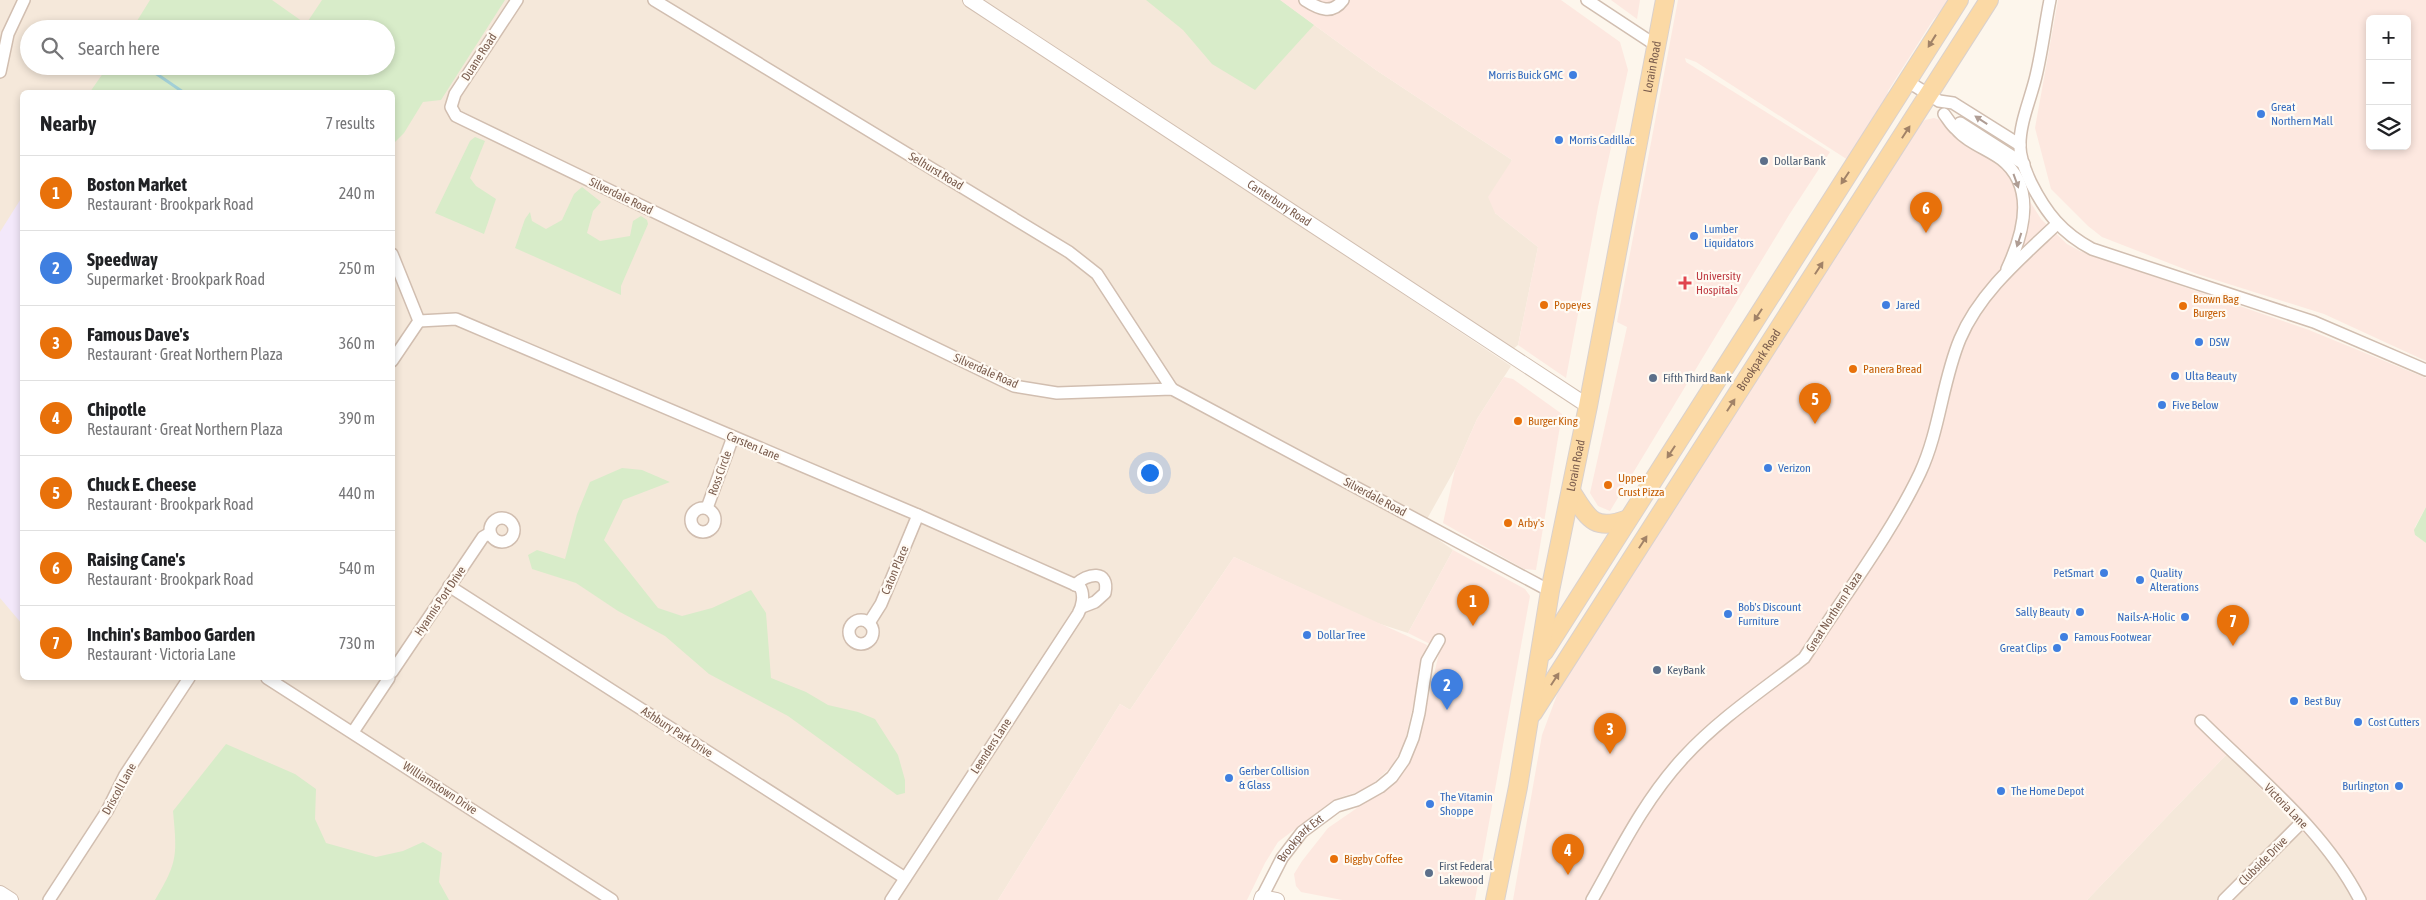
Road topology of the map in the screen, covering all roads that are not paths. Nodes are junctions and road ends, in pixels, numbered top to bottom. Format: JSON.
{"nodes":[{"id":1,"x":24,"y":0,"type":"edge"},
{"id":2,"x":517,"y":0,"type":"edge"},
{"id":3,"x":654,"y":0,"type":"edge"},
{"id":4,"x":970,"y":0,"type":"edge"},
{"id":5,"x":1305,"y":0,"type":"edge"},
{"id":6,"x":1344,"y":0,"type":"edge"},
{"id":7,"x":1587,"y":0,"type":"edge"},
{"id":8,"x":1666,"y":0,"type":"edge"},
{"id":9,"x":1958,"y":0,"type":"edge"},
{"id":10,"x":1989,"y":0,"type":"edge"},
{"id":11,"x":2050,"y":0,"type":"edge"},
{"id":12,"x":1657,"y":46,"type":"junction"},
{"id":13,"x":0,"y":72,"type":"edge"},
{"id":14,"x":1907,"y":81,"type":"junction"},
{"id":15,"x":1934,"y":98,"type":"junction"},
{"id":16,"x":1944,"y":114,"type":"junction"},
{"id":17,"x":456,"y":116,"type":"joint"},
{"id":18,"x":2020,"y":145,"type":"junction"},
{"id":19,"x":2024,"y":164,"type":"junction"},
{"id":20,"x":2057,"y":224,"type":"junction"},
{"id":21,"x":395,"y":261,"type":"edge"},
{"id":22,"x":2004,"y":277,"type":"junction"},
{"id":23,"x":419,"y":321,"type":"junction"},
{"id":24,"x":395,"y":357,"type":"edge"},
{"id":25,"x":2426,"y":370,"type":"edge"},
{"id":26,"x":1172,"y":389,"type":"junction"},
{"id":27,"x":1588,"y":406,"type":"junction"},
{"id":28,"x":733,"y":437,"type":"junction"},
{"id":29,"x":1570,"y":491,"type":"junction"},
{"id":30,"x":707,"y":508,"type":"dead end"},
{"id":31,"x":918,"y":516,"type":"junction"},
{"id":32,"x":1628,"y":519,"type":"junction"},
{"id":33,"x":490,"y":533,"type":"dead end"},
{"id":34,"x":449,"y":586,"type":"junction"},
{"id":35,"x":1079,"y":588,"type":"junction"},
{"id":36,"x":1550,"y":591,"type":"junction"},
{"id":37,"x":1082,"y":607,"type":"junction"},
{"id":38,"x":869,"y":623,"type":"dead end"},
{"id":39,"x":1439,"y":640,"type":"dead end"},
{"id":40,"x":1539,"y":659,"type":"junction"},
{"id":41,"x":395,"y":667,"type":"edge"},
{"id":42,"x":188,"y":680,"type":"edge"},
{"id":43,"x":270,"y":680,"type":"edge"},
{"id":44,"x":388,"y":680,"type":"edge"},
{"id":45,"x":1529,"y":720,"type":"junction"},
{"id":46,"x":2201,"y":721,"type":"dead end"},
{"id":47,"x":353,"y":732,"type":"junction"},
{"id":48,"x":2302,"y":822,"type":"junction"},
{"id":49,"x":905,"y":878,"type":"junction"},
{"id":50,"x":0,"y":893,"type":"edge"},
{"id":51,"x":1262,"y":899,"type":"edge"},
{"id":52,"x":11,"y":900,"type":"edge"},
{"id":53,"x":49,"y":900,"type":"edge"},
{"id":54,"x":612,"y":900,"type":"edge"},
{"id":55,"x":891,"y":900,"type":"edge"},
{"id":56,"x":1277,"y":900,"type":"edge"},
{"id":57,"x":1495,"y":900,"type":"edge"},
{"id":58,"x":1592,"y":900,"type":"edge"},
{"id":59,"x":2224,"y":900,"type":"edge"},
{"id":60,"x":2360,"y":900,"type":"edge"}],
"edges":[{"from":1,"to":13,"type":"street"},
{"from":2,"to":17,"type":"street","name":"Duane Road"},
{"from":3,"to":26,"type":"street","name":"Selhurst Road"},
{"from":4,"to":27,"type":"street","name":"Canterbury Road"},
{"from":5,"to":6,"type":"street"},
{"from":7,"to":12,"type":"street"},
{"from":8,"to":12,"type":"main road","name":"Lorain Road"},
{"from":9,"to":14,"type":"main road","name":"Brookpark Road","one_way":true},
{"from":10,"to":15,"type":"main road","name":"Brookpark Road"},
{"from":11,"to":18,"type":"street"},
{"from":12,"to":27,"type":"main road","name":"Lorain Road"},
{"from":14,"to":15,"type":"street"},
{"from":14,"to":32,"type":"main road","name":"Brookpark Road","one_way":true},
{"from":15,"to":16,"type":"street"},
{"from":18,"to":15,"type":"street","one_way":true},
{"from":45,"to":15,"type":"main road","name":"Brookpark Road","one_way":true},
{"from":16,"to":19,"type":"street"},
{"from":16,"to":22,"type":"street","name":"Great Northern Plaza","one_way":true},
{"from":17,"to":26,"type":"street","name":"Silverdale Road"},
{"from":18,"to":19,"type":"street"},
{"from":19,"to":20,"type":"street"},
{"from":20,"to":22,"type":"street","name":"Great Northern Plaza"},
{"from":20,"to":25,"type":"street"},
{"from":21,"to":23,"type":"street"},
{"from":22,"to":58,"type":"street","name":"Great Northern Plaza"},
{"from":23,"to":24,"type":"street"},
{"from":23,"to":28,"type":"street","name":"Carsten Lane"},
{"from":26,"to":36,"type":"street","name":"Silverdale Road"},
{"from":27,"to":29,"type":"main road","name":"Lorain Road"},
{"from":28,"to":30,"type":"street","name":"Ross Circle"},
{"from":28,"to":31,"type":"street","name":"Carsten Lane"},
{"from":29,"to":32,"type":"main road"},
{"from":29,"to":36,"type":"main road","name":"Lorain Road"},
{"from":31,"to":35,"type":"street","name":"Carsten Lane"},
{"from":31,"to":38,"type":"street","name":"Caton Place"},
{"from":32,"to":40,"type":"main road","name":"Brookpark Road"},
{"from":33,"to":34,"type":"street","name":"Hyannis Port Drive"},
{"from":34,"to":41,"type":"street","name":"Hyannis Port Drive"},
{"from":34,"to":49,"type":"street","name":"Ashbury Park Drive"},
{"from":35,"to":37,"type":"street"},
{"from":35,"to":37,"type":"street"},
{"from":36,"to":40,"type":"main road","name":"Lorain Road"},
{"from":37,"to":49,"type":"street","name":"Leenders Lane"},
{"from":39,"to":51,"type":"street","name":"Brookpark Ext"},
{"from":40,"to":45,"type":"main road","name":"Lorain Road"},
{"from":42,"to":53,"type":"street","name":"Driscoll Lane"},
{"from":43,"to":47,"type":"street","name":"Williamstown Drive"},
{"from":44,"to":47,"type":"street"},
{"from":45,"to":57,"type":"main road","name":"Lorain Road"},
{"from":46,"to":48,"type":"street","name":"Victoria Lane"},
{"from":47,"to":54,"type":"street","name":"Williamstown Drive"},
{"from":48,"to":59,"type":"street","name":"Clubside Drive"},
{"from":48,"to":60,"type":"street","name":"Victoria Lane"},
{"from":49,"to":55,"type":"street","name":"Leenders Lane"},
{"from":50,"to":52,"type":"street"},
{"from":51,"to":56,"type":"street"}]}
